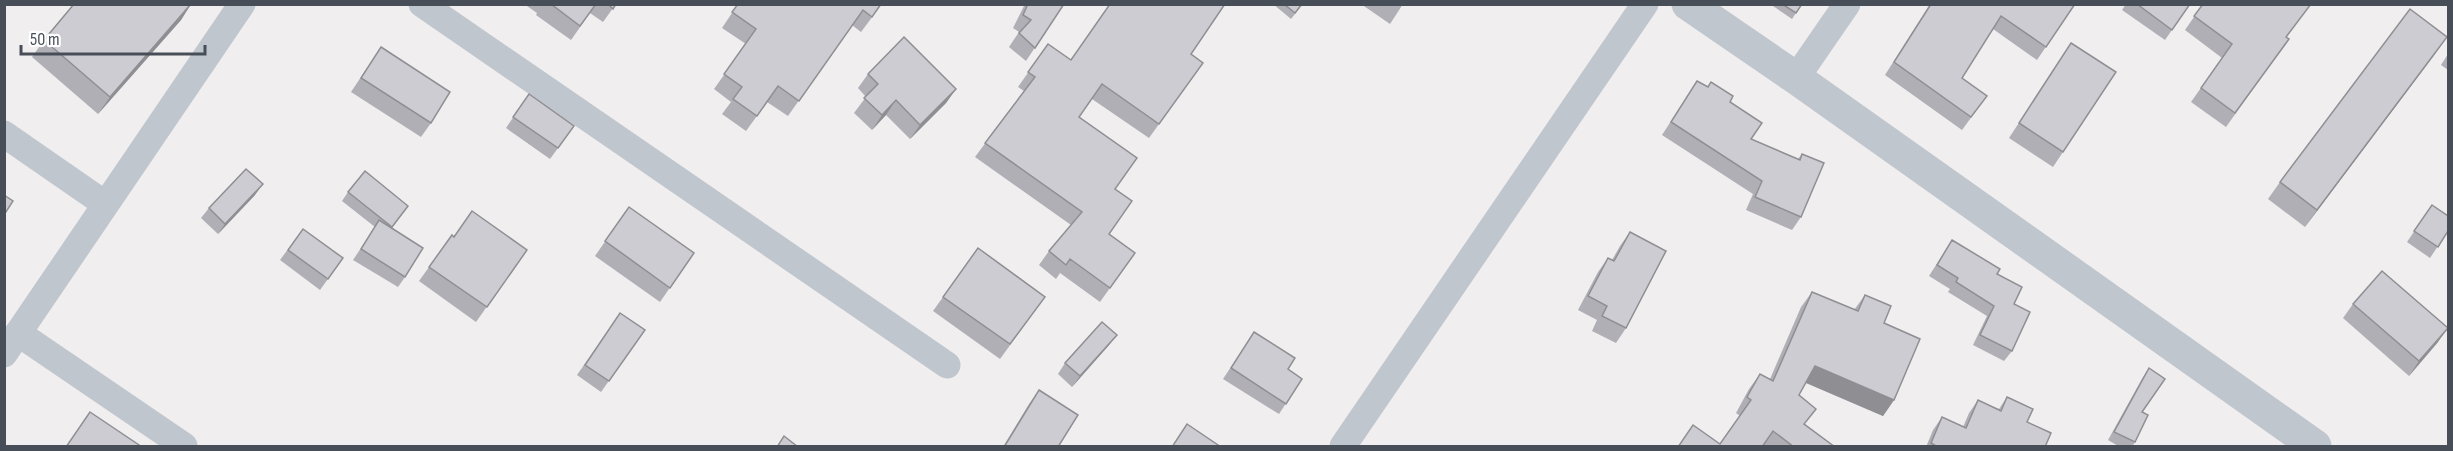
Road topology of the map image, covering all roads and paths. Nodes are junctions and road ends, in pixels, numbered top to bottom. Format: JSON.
{"nodes":[{"id":1,"x":242,"y":4,"type":"edge"},
{"id":2,"x":423,"y":4,"type":"edge"},
{"id":3,"x":1645,"y":4,"type":"edge"},
{"id":4,"x":1688,"y":4,"type":"edge"},
{"id":5,"x":1847,"y":4,"type":"edge"},
{"id":6,"x":1796,"y":78,"type":"junction"},
{"id":7,"x":4,"y":134,"type":"edge"},
{"id":8,"x":105,"y":204,"type":"junction"},
{"id":9,"x":11,"y":343,"type":"edge"},
{"id":10,"x":947,"y":365,"type":"dead end"},
{"id":11,"x":184,"y":447,"type":"edge"},
{"id":12,"x":1343,"y":447,"type":"edge"},
{"id":13,"x":2315,"y":447,"type":"edge"}],
"edges":[{"from":1,"to":8,"type":"street"},
{"from":2,"to":10,"type":"street"},
{"from":3,"to":12,"type":"street"},
{"from":4,"to":6,"type":"street"},
{"from":5,"to":6,"type":"street"},
{"from":6,"to":13,"type":"street"},
{"from":7,"to":8,"type":"street"},
{"from":8,"to":9,"type":"street"},
{"from":9,"to":11,"type":"street"}]}
